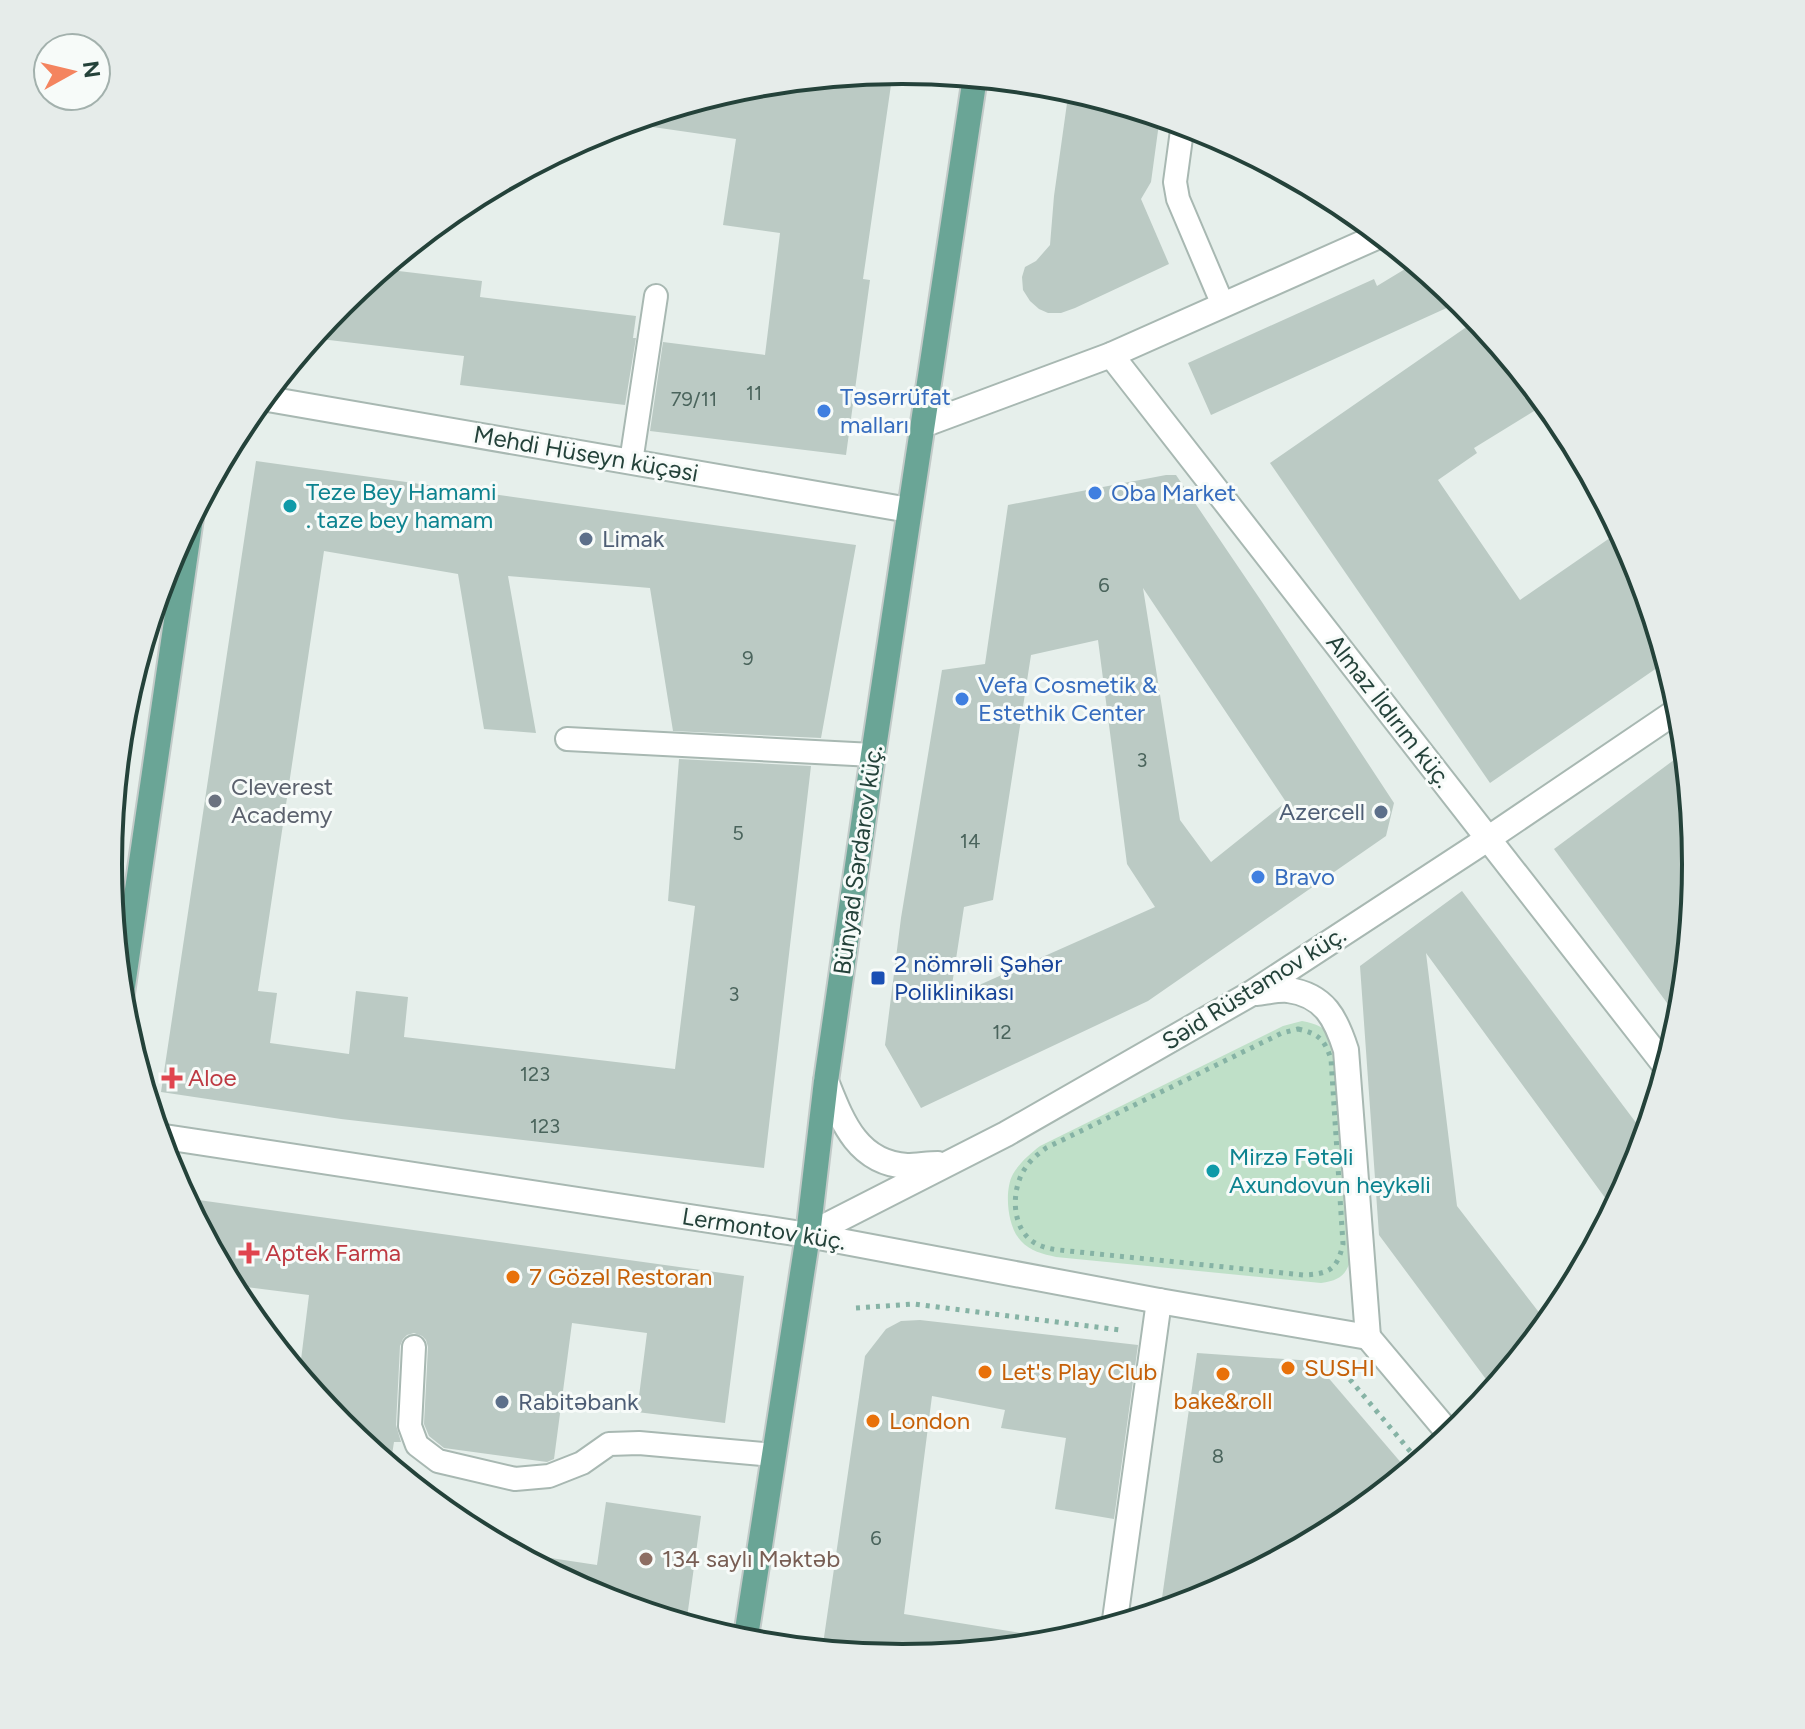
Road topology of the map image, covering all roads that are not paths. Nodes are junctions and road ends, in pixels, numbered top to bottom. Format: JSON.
{"nodes":[{"id":1,"x":973,"y":88,"type":"edge"},
{"id":2,"x":1181,"y":136,"type":"edge"},
{"id":3,"x":1370,"y":240,"type":"edge"},
{"id":4,"x":656,"y":296,"type":"dead end"},
{"id":5,"x":1223,"y":305,"type":"junction"},
{"id":6,"x":1111,"y":355,"type":"junction"},
{"id":7,"x":275,"y":400,"type":"edge"},
{"id":8,"x":923,"y":425,"type":"junction"},
{"id":9,"x":631,"y":462,"type":"junction"},
{"id":10,"x":909,"y":510,"type":"junction"},
{"id":11,"x":185,"y":556,"type":"edge"},
{"id":12,"x":1669,"y":716,"type":"edge"},
{"id":13,"x":567,"y":739,"type":"dead end"},
{"id":14,"x":873,"y":755,"type":"junction"},
{"id":15,"x":1489,"y":838,"type":"junction"},
{"id":16,"x":128,"y":954,"type":"edge"},
{"id":17,"x":1252,"y":993,"type":"junction"},
{"id":18,"x":1658,"y":1057,"type":"edge"},
{"id":19,"x":826,"y":1081,"type":"junction"},
{"id":20,"x":172,"y":1138,"type":"edge"},
{"id":21,"x":949,"y":1163,"type":"junction"},
{"id":22,"x":808,"y":1235,"type":"junction"},
{"id":23,"x":1159,"y":1301,"type":"junction"},
{"id":24,"x":1368,"y":1337,"type":"junction"},
{"id":25,"x":414,"y":1347,"type":"dead end"},
{"id":26,"x":1443,"y":1426,"type":"edge"},
{"id":27,"x":774,"y":1455,"type":"junction"},
{"id":28,"x":1116,"y":1615,"type":"edge"},
{"id":29,"x":747,"y":1629,"type":"edge"}],
"edges":[{"from":1,"to":8,"type":"main road","name":"Bünyad Sərdarov küç."},
{"from":2,"to":5,"type":"lane"},
{"from":3,"to":5,"type":"street"},
{"from":4,"to":9,"type":"lane"},
{"from":5,"to":6,"type":"street"},
{"from":6,"to":8,"type":"street"},
{"from":6,"to":15,"type":"street","name":"Almaz İldırım küç."},
{"from":7,"to":9,"type":"street","name":"Mehdi Hüseyn küçəsi"},
{"from":8,"to":10,"type":"main road","name":"Bünyad Sərdarov küç."},
{"from":9,"to":10,"type":"street","name":"Mehdi Hüseyn küçəsi"},
{"from":10,"to":14,"type":"main road","name":"Bünyad Sərdarov küç."},
{"from":11,"to":16,"type":"main road"},
{"from":12,"to":15,"type":"street","name":"Səid Rüstəmov küç."},
{"from":13,"to":14,"type":"lane"},
{"from":14,"to":19,"type":"main road","name":"Bünyad Sərdarov küç."},
{"from":15,"to":17,"type":"street","name":"Səid Rüstəmov küç."},
{"from":15,"to":18,"type":"street","name":"Almaz İldırım küç."},
{"from":17,"to":21,"type":"street","name":"Səid Rüstəmov küç."},
{"from":17,"to":24,"type":"street"},
{"from":19,"to":21,"type":"street"},
{"from":19,"to":22,"type":"main road","name":"Bünyad Sərdarov küç."},
{"from":20,"to":22,"type":"street","name":"Lermontov küç."},
{"from":21,"to":22,"type":"street","name":"Səid Rüstəmov küç."},
{"from":22,"to":23,"type":"street","name":"Lermontov küç."},
{"from":22,"to":27,"type":"main road","name":"Bünyad Sərdarov küç."},
{"from":23,"to":24,"type":"street","name":"Lermontov küç."},
{"from":23,"to":28,"type":"street"},
{"from":24,"to":26,"type":"street"},
{"from":25,"to":27,"type":"lane"},
{"from":27,"to":29,"type":"main road","name":"Bünyad Sərdarov küç."}]}
